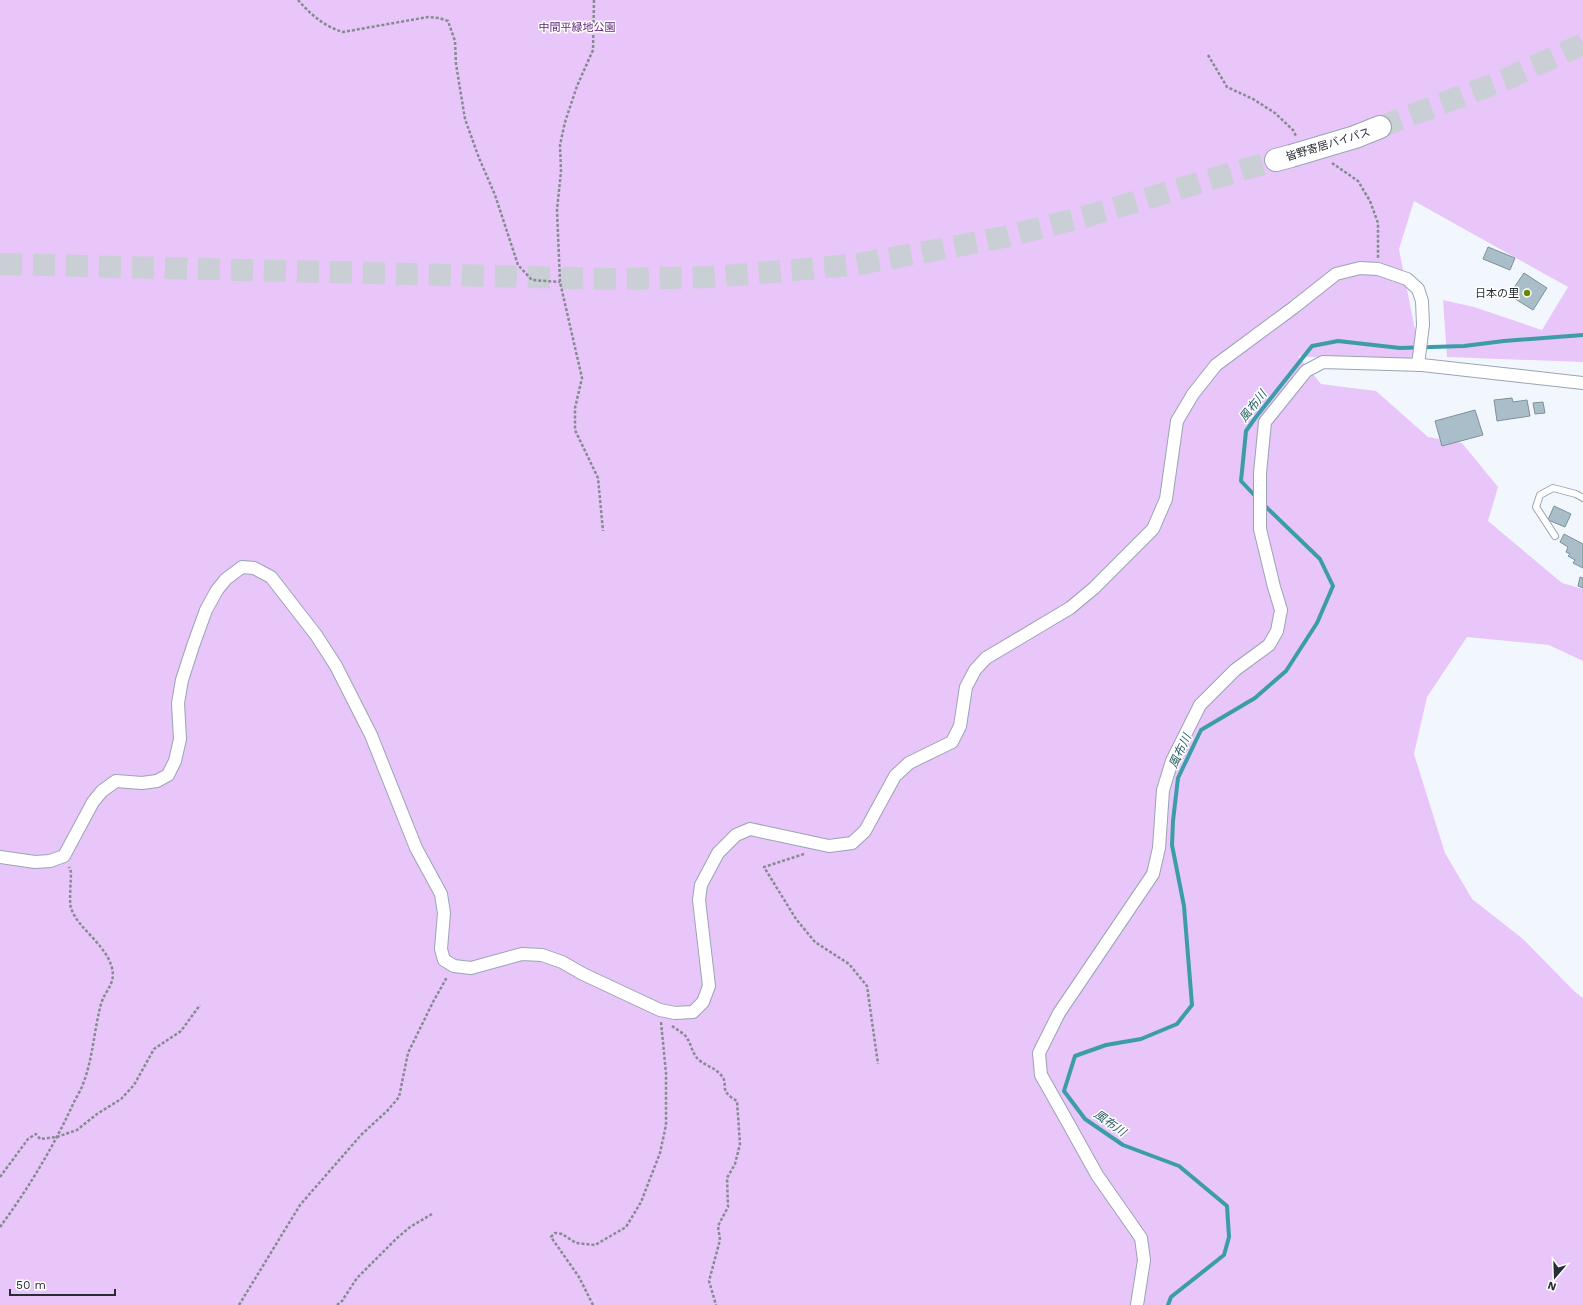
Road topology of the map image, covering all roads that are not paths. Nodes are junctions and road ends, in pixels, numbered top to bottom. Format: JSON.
{"nodes":[{"id":1,"x":1380,"y":128,"type":"tunnel mouth"},
{"id":2,"x":1284,"y":158,"type":"tunnel mouth"},
{"id":3,"x":1418,"y":365,"type":"junction"},
{"id":4,"x":1583,"y":383,"type":"edge"},
{"id":5,"x":1583,"y":498,"type":"edge"},
{"id":6,"x":1555,"y":536,"type":"dead end"},
{"id":7,"x":0,"y":857,"type":"edge"},
{"id":8,"x":1137,"y":1305,"type":"edge"}],
"edges":[{"from":1,"to":2,"type":"highway","name":"皆野寄居バイパス","bridge":true},
{"from":3,"to":4,"type":"street"},
{"from":3,"to":7,"type":"street"},
{"from":3,"to":8,"type":"street"},
{"from":5,"to":6,"type":"lane"}]}
